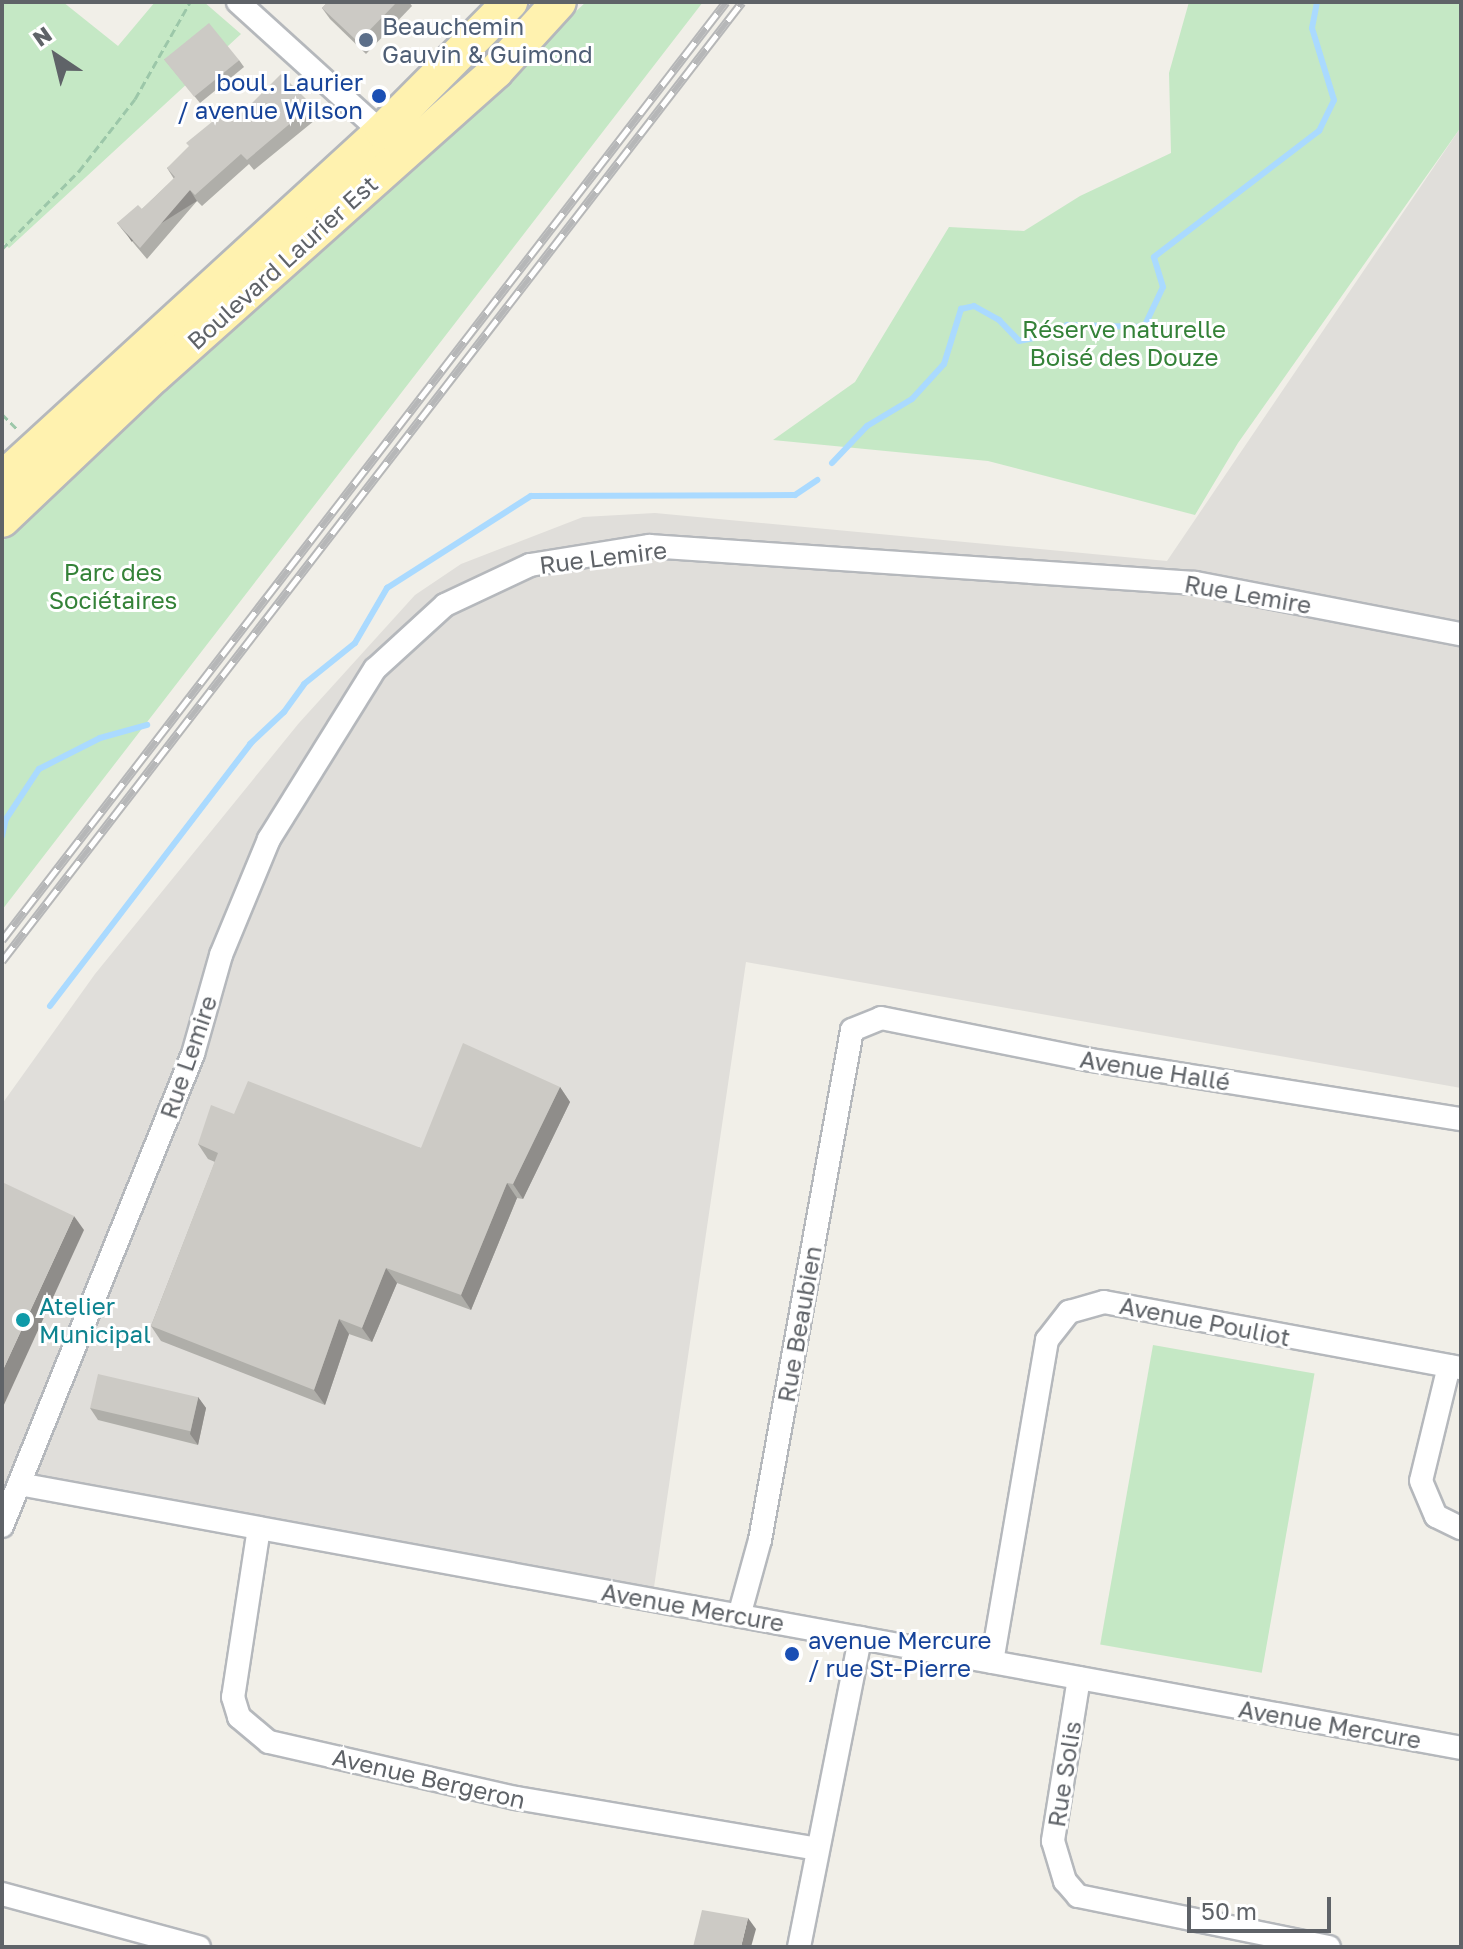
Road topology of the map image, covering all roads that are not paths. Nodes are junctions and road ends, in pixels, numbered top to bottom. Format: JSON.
{"nodes":[{"id":1,"x":238,"y":2,"type":"edge"},
{"id":2,"x":510,"y":2,"type":"edge"},
{"id":3,"x":559,"y":2,"type":"edge"},
{"id":4,"x":392,"y":143,"type":"junction"},
{"id":5,"x":17,"y":464,"type":"edge"},
{"id":6,"x":2,"y":520,"type":"edge"},
{"id":7,"x":1461,"y":634,"type":"edge"},
{"id":8,"x":852,"y":1030,"type":"joint"},
{"id":9,"x":1461,"y":1119,"type":"edge"},
{"id":10,"x":1455,"y":1367,"type":"edge"},
{"id":11,"x":19,"y":1484,"type":"junction"},
{"id":12,"x":2,"y":1526,"type":"edge"},
{"id":13,"x":259,"y":1528,"type":"junction"},
{"id":14,"x":1461,"y":1528,"type":"edge"},
{"id":15,"x":739,"y":1616,"type":"junction"},
{"id":16,"x":860,"y":1638,"type":"junction"},
{"id":17,"x":992,"y":1662,"type":"junction"},
{"id":18,"x":1079,"y":1678,"type":"junction"},
{"id":19,"x":1461,"y":1748,"type":"edge"},
{"id":20,"x":817,"y":1849,"type":"junction"},
{"id":21,"x":2,"y":1894,"type":"edge"},
{"id":22,"x":196,"y":1947,"type":"edge"},
{"id":23,"x":799,"y":1947,"type":"edge"},
{"id":24,"x":1329,"y":1947,"type":"edge"}],
"edges":[{"from":1,"to":4,"type":"street"},
{"from":2,"to":4,"type":"main road","name":"Boulevard Laurier Est"},
{"from":3,"to":4,"type":"main road","name":"Boulevard Laurier Est"},
{"from":4,"to":5,"type":"main road","name":"Boulevard Laurier Est"},
{"from":5,"to":6,"type":"main road","name":"Boulevard Laurier Est"},
{"from":7,"to":11,"type":"street","name":"Rue Lemire"},
{"from":8,"to":9,"type":"street","name":"Avenue Hallé"},
{"from":8,"to":15,"type":"street","name":"Rue Beaubien"},
{"from":10,"to":14,"type":"street"},
{"from":10,"to":17,"type":"street","name":"Avenue Pouliot"},
{"from":11,"to":12,"type":"street","name":"Rue Lemire"},
{"from":11,"to":13,"type":"street","name":"Avenue Mercure"},
{"from":13,"to":15,"type":"street","name":"Avenue Mercure"},
{"from":13,"to":20,"type":"street","name":"Avenue Bergeron"},
{"from":15,"to":16,"type":"street","name":"Avenue Mercure"},
{"from":16,"to":17,"type":"street","name":"Avenue Mercure"},
{"from":16,"to":20,"type":"street"},
{"from":17,"to":18,"type":"street","name":"Avenue Mercure"},
{"from":18,"to":19,"type":"street","name":"Avenue Mercure"},
{"from":18,"to":24,"type":"street","name":"Rue Solis"},
{"from":20,"to":23,"type":"street"},
{"from":21,"to":22,"type":"street"}]}
